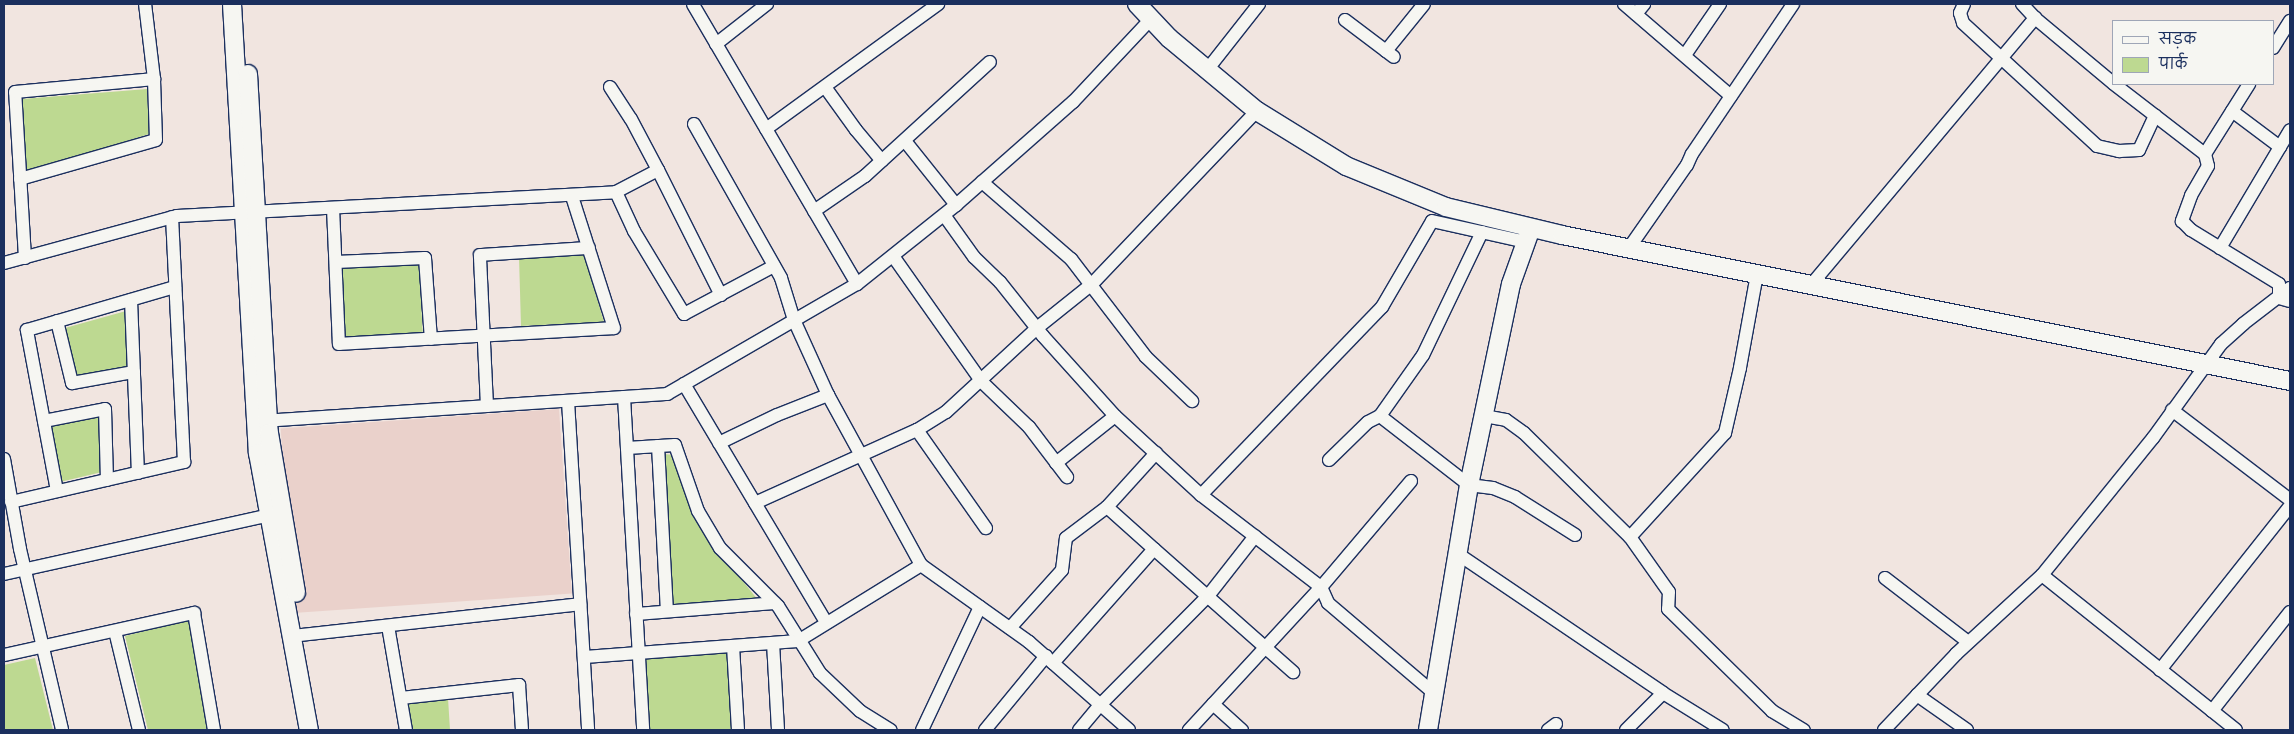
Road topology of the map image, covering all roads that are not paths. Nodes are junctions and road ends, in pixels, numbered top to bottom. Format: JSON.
{"nodes":[{"id":1,"x":146,"y":4,"type":"edge"},
{"id":2,"x":232,"y":4,"type":"edge"},
{"id":3,"x":243,"y":4,"type":"edge"},
{"id":4,"x":693,"y":4,"type":"edge"},
{"id":5,"x":767,"y":4,"type":"edge"},
{"id":6,"x":938,"y":4,"type":"edge"},
{"id":7,"x":1137,"y":4,"type":"edge"},
{"id":8,"x":1259,"y":4,"type":"edge"},
{"id":9,"x":1424,"y":4,"type":"edge"},
{"id":10,"x":1624,"y":4,"type":"edge"},
{"id":11,"x":1720,"y":4,"type":"edge"},
{"id":12,"x":1964,"y":4,"type":"edge"},
{"id":13,"x":2022,"y":4,"type":"edge"},
{"id":14,"x":1788,"y":6,"type":"edge"},
{"id":15,"x":1640,"y":9,"type":"edge"},
{"id":16,"x":2035,"y":18,"type":"junction"},
{"id":17,"x":1151,"y":19,"type":"junction"},
{"id":18,"x":1344,"y":20,"type":"dead end"},
{"id":19,"x":2290,"y":22,"type":"edge"},
{"id":20,"x":716,"y":44,"type":"junction"},
{"id":21,"x":2274,"y":46,"type":"edge"},
{"id":22,"x":1685,"y":55,"type":"junction"},
{"id":23,"x":2002,"y":58,"type":"junction"},
{"id":24,"x":990,"y":62,"type":"dead end"},
{"id":25,"x":1207,"y":70,"type":"junction"},
{"id":26,"x":154,"y":79,"type":"junction"},
{"id":27,"x":2112,"y":82,"type":"edge"},
{"id":28,"x":2116,"y":85,"type":"edge"},
{"id":29,"x":2248,"y":85,"type":"edge"},
{"id":30,"x":825,"y":86,"type":"junction"},
{"id":31,"x":610,"y":88,"type":"dead end"},
{"id":32,"x":1731,"y":96,"type":"junction"},
{"id":33,"x":1257,"y":111,"type":"junction"},
{"id":34,"x":2232,"y":112,"type":"junction"},
{"id":35,"x":2155,"y":116,"type":"junction"},
{"id":36,"x":694,"y":124,"type":"dead end"},
{"id":37,"x":766,"y":129,"type":"junction"},
{"id":38,"x":2290,"y":130,"type":"edge"},
{"id":39,"x":905,"y":141,"type":"junction"},
{"id":40,"x":2280,"y":147,"type":"junction"},
{"id":41,"x":2205,"y":154,"type":"junction"},
{"id":42,"x":882,"y":162,"type":"junction"},
{"id":43,"x":658,"y":170,"type":"junction"},
{"id":44,"x":20,"y":179,"type":"junction"},
{"id":45,"x":982,"y":182,"type":"junction"},
{"id":46,"x":616,"y":192,"type":"junction"},
{"id":47,"x":572,"y":196,"type":"junction"},
{"id":48,"x":956,"y":205,"type":"junction"},
{"id":49,"x":333,"y":208,"type":"junction"},
{"id":50,"x":814,"y":211,"type":"junction"},
{"id":51,"x":251,"y":213,"type":"junction"},
{"id":52,"x":944,"y":215,"type":"junction"},
{"id":53,"x":172,"y":217,"type":"junction"},
{"id":54,"x":1482,"y":232,"type":"junction"},
{"id":55,"x":1529,"y":235,"type":"junction"},
{"id":56,"x":588,"y":248,"type":"junction"},
{"id":57,"x":1629,"y":248,"type":"junction"},
{"id":58,"x":2220,"y":248,"type":"junction"},
{"id":59,"x":893,"y":256,"type":"junction"},
{"id":60,"x":24,"y":258,"type":"junction"},
{"id":61,"x":336,"y":262,"type":"junction"},
{"id":62,"x":4,"y":263,"type":"edge"},
{"id":63,"x":774,"y":266,"type":"junction"},
{"id":64,"x":1757,"y":274,"type":"junction"},
{"id":65,"x":858,"y":284,"type":"junction"},
{"id":66,"x":1092,"y":284,"type":"junction"},
{"id":67,"x":1811,"y":285,"type":"junction"},
{"id":68,"x":175,"y":287,"type":"junction"},
{"id":69,"x":2290,"y":288,"type":"edge"},
{"id":70,"x":721,"y":294,"type":"junction"},
{"id":71,"x":130,"y":300,"type":"junction"},
{"id":72,"x":2285,"y":300,"type":"edge"},
{"id":73,"x":794,"y":320,"type":"junction"},
{"id":74,"x":57,"y":322,"type":"junction"},
{"id":75,"x":1037,"y":328,"type":"junction"},
{"id":76,"x":484,"y":336,"type":"junction"},
{"id":77,"x":431,"y":339,"type":"junction"},
{"id":78,"x":2205,"y":364,"type":"junction"},
{"id":79,"x":134,"y":372,"type":"junction"},
{"id":80,"x":2290,"y":381,"type":"edge"},
{"id":81,"x":982,"y":382,"type":"junction"},
{"id":82,"x":684,"y":384,"type":"junction"},
{"id":83,"x":828,"y":395,"type":"junction"},
{"id":84,"x":624,"y":397,"type":"junction"},
{"id":85,"x":568,"y":400,"type":"junction"},
{"id":86,"x":1192,"y":401,"type":"dead end"},
{"id":87,"x":488,"y":406,"type":"junction"},
{"id":88,"x":2172,"y":410,"type":"junction"},
{"id":89,"x":1115,"y":416,"type":"junction"},
{"id":90,"x":1380,"y":416,"type":"junction"},
{"id":91,"x":1484,"y":416,"type":"junction"},
{"id":92,"x":262,"y":420,"type":"junction"},
{"id":93,"x":44,"y":421,"type":"junction"},
{"id":94,"x":917,"y":430,"type":"junction"},
{"id":95,"x":719,"y":443,"type":"junction"},
{"id":96,"x":658,"y":446,"type":"junction"},
{"id":97,"x":627,"y":448,"type":"junction"},
{"id":98,"x":1156,"y":454,"type":"junction"},
{"id":99,"x":862,"y":455,"type":"junction"},
{"id":100,"x":4,"y":459,"type":"edge"},
{"id":101,"x":1329,"y":460,"type":"dead end"},
{"id":102,"x":1056,"y":463,"type":"junction"},
{"id":103,"x":138,"y":473,"type":"junction"},
{"id":104,"x":1067,"y":477,"type":"dead end"},
{"id":105,"x":107,"y":480,"type":"junction"},
{"id":106,"x":1411,"y":481,"type":"dead end"},
{"id":107,"x":1469,"y":485,"type":"junction"},
{"id":108,"x":57,"y":491,"type":"junction"},
{"id":109,"x":1201,"y":495,"type":"junction"},
{"id":110,"x":2290,"y":500,"type":"edge"},
{"id":111,"x":11,"y":502,"type":"junction"},
{"id":112,"x":755,"y":503,"type":"junction"},
{"id":113,"x":2290,"y":506,"type":"edge"},
{"id":114,"x":1107,"y":507,"type":"junction"},
{"id":115,"x":270,"y":515,"type":"junction"},
{"id":116,"x":986,"y":528,"type":"dead end"},
{"id":117,"x":1575,"y":535,"type":"dead end"},
{"id":118,"x":1255,"y":536,"type":"junction"},
{"id":119,"x":1630,"y":537,"type":"junction"},
{"id":120,"x":1154,"y":549,"type":"junction"},
{"id":121,"x":1458,"y":554,"type":"junction"},
{"id":122,"x":921,"y":565,"type":"junction"},
{"id":123,"x":25,"y":569,"type":"junction"},
{"id":124,"x":4,"y":574,"type":"edge"},
{"id":125,"x":2042,"y":575,"type":"junction"},
{"id":126,"x":1885,"y":578,"type":"dead end"},
{"id":127,"x":1321,"y":587,"type":"junction"},
{"id":128,"x":1208,"y":596,"type":"junction"},
{"id":129,"x":775,"y":603,"type":"junction"},
{"id":130,"x":580,"y":604,"type":"junction"},
{"id":131,"x":980,"y":607,"type":"junction"},
{"id":132,"x":667,"y":612,"type":"junction"},
{"id":133,"x":2290,"y":612,"type":"edge"},
{"id":134,"x":636,"y":614,"type":"junction"},
{"id":135,"x":826,"y":622,"type":"junction"},
{"id":136,"x":388,"y":626,"type":"junction"},
{"id":137,"x":1010,"y":628,"type":"junction"},
{"id":138,"x":115,"y":630,"type":"junction"},
{"id":139,"x":298,"y":636,"type":"junction"},
{"id":140,"x":798,"y":641,"type":"junction"},
{"id":141,"x":1968,"y":642,"type":"junction"},
{"id":142,"x":773,"y":643,"type":"junction"},
{"id":143,"x":733,"y":646,"type":"junction"},
{"id":144,"x":1266,"y":646,"type":"junction"},
{"id":145,"x":43,"y":647,"type":"junction"},
{"id":146,"x":638,"y":653,"type":"junction"},
{"id":147,"x":4,"y":655,"type":"edge"},
{"id":148,"x":584,"y":657,"type":"junction"},
{"id":149,"x":1049,"y":659,"type":"junction"},
{"id":150,"x":2160,"y":670,"type":"junction"},
{"id":151,"x":1293,"y":672,"type":"dead end"},
{"id":152,"x":1663,"y":693,"type":"junction"},
{"id":153,"x":1435,"y":694,"type":"junction"},
{"id":154,"x":1917,"y":695,"type":"junction"},
{"id":155,"x":401,"y":698,"type":"junction"},
{"id":156,"x":1213,"y":704,"type":"junction"},
{"id":157,"x":1100,"y":705,"type":"junction"},
{"id":158,"x":2212,"y":711,"type":"junction"},
{"id":159,"x":2230,"y":728,"type":"edge"},
{"id":160,"x":62,"y":730,"type":"edge"},
{"id":161,"x":139,"y":730,"type":"edge"},
{"id":162,"x":214,"y":730,"type":"edge"},
{"id":163,"x":309,"y":730,"type":"edge"},
{"id":164,"x":320,"y":730,"type":"edge"},
{"id":165,"x":406,"y":730,"type":"edge"},
{"id":166,"x":522,"y":730,"type":"edge"},
{"id":167,"x":588,"y":730,"type":"edge"},
{"id":168,"x":643,"y":730,"type":"edge"},
{"id":169,"x":738,"y":730,"type":"edge"},
{"id":170,"x":778,"y":730,"type":"edge"},
{"id":171,"x":890,"y":730,"type":"edge"},
{"id":172,"x":922,"y":730,"type":"edge"},
{"id":173,"x":985,"y":730,"type":"edge"},
{"id":174,"x":1079,"y":730,"type":"edge"},
{"id":175,"x":1129,"y":730,"type":"edge"},
{"id":176,"x":1189,"y":730,"type":"edge"},
{"id":177,"x":1242,"y":730,"type":"edge"},
{"id":178,"x":1428,"y":730,"type":"edge"},
{"id":179,"x":1626,"y":730,"type":"edge"},
{"id":180,"x":1723,"y":730,"type":"edge"},
{"id":181,"x":1804,"y":730,"type":"edge"},
{"id":182,"x":1884,"y":730,"type":"edge"},
{"id":183,"x":1966,"y":730,"type":"edge"}],
"edges":[{"from":1,"to":26,"type":"street"},
{"from":2,"to":51,"type":"street"},
{"from":3,"to":51,"type":"street"},
{"from":4,"to":20,"type":"street"},
{"from":5,"to":20,"type":"street"},
{"from":6,"to":30,"type":"street"},
{"from":7,"to":17,"type":"street"},
{"from":8,"to":25,"type":"street"},
{"from":9,"to":18,"type":"street"},
{"from":10,"to":15,"type":"street"},
{"from":11,"to":22,"type":"street"},
{"from":12,"to":23,"type":"street"},
{"from":13,"to":16,"type":"street"},
{"from":14,"to":32,"type":"street"},
{"from":15,"to":22,"type":"street"},
{"from":16,"to":23,"type":"street"},
{"from":16,"to":27,"type":"street"},
{"from":17,"to":25,"type":"street"},
{"from":17,"to":45,"type":"street"},
{"from":19,"to":21,"type":"street"},
{"from":20,"to":37,"type":"street"},
{"from":22,"to":32,"type":"street"},
{"from":23,"to":35,"type":"street"},
{"from":23,"to":67,"type":"street"},
{"from":24,"to":39,"type":"street"},
{"from":25,"to":33,"type":"street"},
{"from":26,"to":44,"type":"street"},
{"from":26,"to":44,"type":"street"},
{"from":28,"to":35,"type":"street"},
{"from":29,"to":34,"type":"street"},
{"from":30,"to":37,"type":"street"},
{"from":30,"to":42,"type":"street"},
{"from":31,"to":43,"type":"street"},
{"from":32,"to":57,"type":"street"},
{"from":33,"to":55,"type":"street"},
{"from":33,"to":66,"type":"street"},
{"from":34,"to":40,"type":"street"},
{"from":34,"to":41,"type":"street"},
{"from":35,"to":41,"type":"street"},
{"from":36,"to":63,"type":"street"},
{"from":37,"to":50,"type":"street"},
{"from":38,"to":40,"type":"street"},
{"from":39,"to":42,"type":"street"},
{"from":39,"to":48,"type":"street"},
{"from":40,"to":58,"type":"street"},
{"from":41,"to":58,"type":"street"},
{"from":42,"to":50,"type":"street"},
{"from":43,"to":46,"type":"street"},
{"from":43,"to":70,"type":"street"},
{"from":44,"to":60,"type":"street"},
{"from":45,"to":48,"type":"street"},
{"from":45,"to":66,"type":"street"},
{"from":46,"to":47,"type":"street"},
{"from":46,"to":70,"type":"street"},
{"from":47,"to":49,"type":"street"},
{"from":47,"to":56,"type":"street"},
{"from":48,"to":52,"type":"street"},
{"from":49,"to":51,"type":"street"},
{"from":49,"to":61,"type":"street"},
{"from":50,"to":65,"type":"street"},
{"from":51,"to":53,"type":"street"},
{"from":51,"to":92,"type":"street"},
{"from":52,"to":59,"type":"street"},
{"from":52,"to":75,"type":"street"},
{"from":53,"to":60,"type":"street"},
{"from":53,"to":68,"type":"street"},
{"from":54,"to":55,"type":"street"},
{"from":54,"to":90,"type":"street"},
{"from":54,"to":109,"type":"street"},
{"from":55,"to":57,"type":"street"},
{"from":55,"to":91,"type":"street"},
{"from":56,"to":76,"type":"street"},
{"from":56,"to":76,"type":"street"},
{"from":57,"to":64,"type":"street"},
{"from":58,"to":72,"type":"street"},
{"from":59,"to":65,"type":"street"},
{"from":59,"to":81,"type":"street"},
{"from":60,"to":62,"type":"street"},
{"from":61,"to":77,"type":"street"},
{"from":61,"to":77,"type":"street"},
{"from":63,"to":70,"type":"street"},
{"from":63,"to":73,"type":"street"},
{"from":64,"to":67,"type":"street"},
{"from":64,"to":119,"type":"street"},
{"from":65,"to":73,"type":"street"},
{"from":66,"to":75,"type":"street"},
{"from":66,"to":86,"type":"street"},
{"from":67,"to":78,"type":"street"},
{"from":68,"to":71,"type":"street"},
{"from":68,"to":103,"type":"street"},
{"from":69,"to":72,"type":"street"},
{"from":71,"to":74,"type":"street"},
{"from":71,"to":79,"type":"street"},
{"from":72,"to":78,"type":"street"},
{"from":73,"to":82,"type":"street"},
{"from":73,"to":83,"type":"street"},
{"from":74,"to":79,"type":"street"},
{"from":74,"to":93,"type":"street"},
{"from":75,"to":81,"type":"street"},
{"from":75,"to":89,"type":"street"},
{"from":76,"to":77,"type":"street"},
{"from":76,"to":87,"type":"street"},
{"from":78,"to":80,"type":"street"},
{"from":78,"to":88,"type":"street"},
{"from":79,"to":103,"type":"street"},
{"from":81,"to":94,"type":"street"},
{"from":81,"to":102,"type":"street"},
{"from":82,"to":84,"type":"street"},
{"from":82,"to":95,"type":"street"},
{"from":83,"to":95,"type":"street"},
{"from":83,"to":99,"type":"street"},
{"from":84,"to":85,"type":"street"},
{"from":84,"to":97,"type":"street"},
{"from":85,"to":87,"type":"street"},
{"from":85,"to":130,"type":"street"},
{"from":87,"to":92,"type":"street"},
{"from":88,"to":110,"type":"street"},
{"from":88,"to":125,"type":"street"},
{"from":89,"to":98,"type":"street"},
{"from":89,"to":102,"type":"street"},
{"from":90,"to":101,"type":"street"},
{"from":90,"to":107,"type":"street"},
{"from":91,"to":107,"type":"street"},
{"from":91,"to":119,"type":"street"},
{"from":92,"to":115,"type":"street"},
{"from":92,"to":139,"type":"street"},
{"from":93,"to":105,"type":"street"},
{"from":93,"to":108,"type":"street"},
{"from":94,"to":99,"type":"street"},
{"from":94,"to":116,"type":"street"},
{"from":95,"to":112,"type":"street"},
{"from":96,"to":97,"type":"street"},
{"from":96,"to":129,"type":"street"},
{"from":96,"to":132,"type":"street"},
{"from":97,"to":134,"type":"street"},
{"from":98,"to":109,"type":"street"},
{"from":98,"to":114,"type":"street"},
{"from":99,"to":112,"type":"street"},
{"from":99,"to":122,"type":"street"},
{"from":100,"to":111,"type":"street"},
{"from":102,"to":104,"type":"street"},
{"from":103,"to":105,"type":"street"},
{"from":105,"to":108,"type":"street"},
{"from":106,"to":127,"type":"street"},
{"from":107,"to":117,"type":"street"},
{"from":107,"to":121,"type":"street"},
{"from":108,"to":111,"type":"street"},
{"from":109,"to":118,"type":"street"},
{"from":111,"to":123,"type":"street"},
{"from":112,"to":135,"type":"street"},
{"from":113,"to":150,"type":"street"},
{"from":114,"to":120,"type":"street"},
{"from":114,"to":137,"type":"street"},
{"from":115,"to":123,"type":"street"},
{"from":115,"to":139,"type":"street"},
{"from":118,"to":127,"type":"street"},
{"from":118,"to":128,"type":"street"},
{"from":119,"to":181,"type":"street"},
{"from":120,"to":128,"type":"street"},
{"from":120,"to":149,"type":"street"},
{"from":121,"to":152,"type":"street"},
{"from":121,"to":153,"type":"street"},
{"from":122,"to":131,"type":"street"},
{"from":122,"to":135,"type":"street"},
{"from":123,"to":124,"type":"street"},
{"from":123,"to":145,"type":"street"},
{"from":125,"to":141,"type":"street"},
{"from":125,"to":150,"type":"street"},
{"from":126,"to":141,"type":"street"},
{"from":127,"to":144,"type":"street"},
{"from":127,"to":153,"type":"street"},
{"from":128,"to":144,"type":"street"},
{"from":128,"to":157,"type":"street"},
{"from":129,"to":132,"type":"street"},
{"from":129,"to":140,"type":"street"},
{"from":130,"to":136,"type":"street"},
{"from":130,"to":148,"type":"street"},
{"from":131,"to":137,"type":"street"},
{"from":131,"to":172,"type":"street"},
{"from":132,"to":134,"type":"street"},
{"from":133,"to":158,"type":"street"},
{"from":134,"to":146,"type":"street"},
{"from":135,"to":140,"type":"street"},
{"from":136,"to":139,"type":"street"},
{"from":136,"to":155,"type":"street"},
{"from":137,"to":149,"type":"street"},
{"from":138,"to":145,"type":"street"},
{"from":138,"to":161,"type":"street"},
{"from":138,"to":162,"type":"street"},
{"from":139,"to":163,"type":"street"},
{"from":139,"to":164,"type":"street"},
{"from":140,"to":142,"type":"street"},
{"from":140,"to":171,"type":"street"},
{"from":141,"to":154,"type":"street"},
{"from":142,"to":143,"type":"street"},
{"from":142,"to":170,"type":"street"},
{"from":143,"to":146,"type":"street"},
{"from":143,"to":169,"type":"street"},
{"from":144,"to":151,"type":"street"},
{"from":144,"to":156,"type":"street"},
{"from":145,"to":147,"type":"street"},
{"from":145,"to":160,"type":"street"},
{"from":146,"to":148,"type":"street"},
{"from":146,"to":168,"type":"street"},
{"from":148,"to":167,"type":"street"},
{"from":149,"to":157,"type":"street"},
{"from":149,"to":173,"type":"street"},
{"from":150,"to":158,"type":"street"},
{"from":152,"to":179,"type":"street"},
{"from":152,"to":180,"type":"street"},
{"from":153,"to":178,"type":"street"},
{"from":154,"to":182,"type":"street"},
{"from":154,"to":183,"type":"street"},
{"from":155,"to":165,"type":"street"},
{"from":155,"to":166,"type":"street"},
{"from":156,"to":176,"type":"street"},
{"from":156,"to":177,"type":"street"},
{"from":157,"to":174,"type":"street"},
{"from":157,"to":175,"type":"street"},
{"from":158,"to":159,"type":"street"}]}
